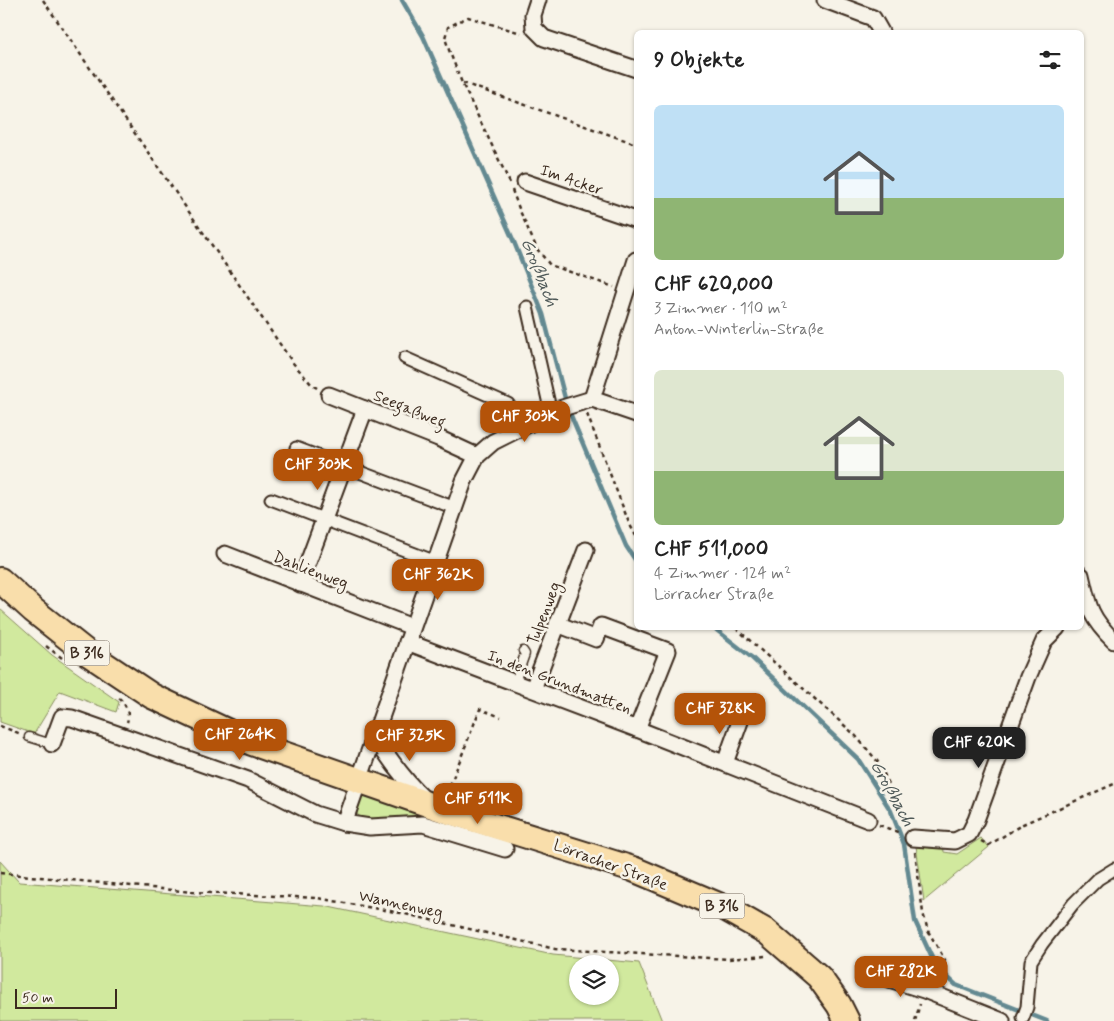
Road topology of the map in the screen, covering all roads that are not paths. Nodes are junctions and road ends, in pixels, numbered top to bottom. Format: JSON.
{"nodes":[{"id":1,"x":538,"y":0,"type":"edge"},
{"id":2,"x":825,"y":0,"type":"edge"},
{"id":3,"x":880,"y":30,"type":"edge"},
{"id":4,"x":634,"y":68,"type":"edge"},
{"id":5,"x":517,"y":183,"type":"road end"},
{"id":6,"x":634,"y":219,"type":"edge"},
{"id":7,"x":634,"y":268,"type":"edge"},
{"id":8,"x":527,"y":307,"type":"dead end"},
{"id":9,"x":405,"y":358,"type":"dead end"},
{"id":10,"x":330,"y":395,"type":"road end"},
{"id":11,"x":586,"y":400,"type":"junction"},
{"id":12,"x":365,"y":409,"type":"junction"},
{"id":13,"x":555,"y":411,"type":"junction"},
{"id":14,"x":634,"y":413,"type":"edge"},
{"id":15,"x":524,"y":427,"type":"junction"},
{"id":16,"x":296,"y":448,"type":"dead end"},
{"id":17,"x":477,"y":456,"type":"junction"},
{"id":18,"x":343,"y":467,"type":"junction"},
{"id":19,"x":271,"y":499,"type":"dead end"},
{"id":20,"x":455,"y":508,"type":"junction"},
{"id":21,"x":323,"y":520,"type":"junction"},
{"id":22,"x":586,"y":550,"type":"dead end"},
{"id":23,"x":225,"y":554,"type":"dead end"},
{"id":24,"x":436,"y":562,"type":"junction"},
{"id":25,"x":0,"y":580,"type":"edge"},
{"id":26,"x":300,"y":584,"type":"junction"},
{"id":27,"x":1084,"y":599,"type":"edge"},
{"id":28,"x":1086,"y":615,"type":"edge"},
{"id":29,"x":557,"y":624,"type":"junction"},
{"id":30,"x":412,"y":627,"type":"junction"},
{"id":31,"x":1055,"y":630,"type":"edge"},
{"id":32,"x":1114,"y":641,"type":"edge"},
{"id":33,"x":407,"y":642,"type":"junction"},
{"id":34,"x":523,"y":651,"type":"dead end"},
{"id":35,"x":514,"y":682,"type":"junction"},
{"id":36,"x":533,"y":689,"type":"junction"},
{"id":37,"x":742,"y":716,"type":"dead end"},
{"id":38,"x":637,"y":728,"type":"junction"},
{"id":39,"x":374,"y":735,"type":"junction"},
{"id":40,"x":30,"y":737,"type":"road end"},
{"id":41,"x":52,"y":744,"type":"joint"},
{"id":42,"x":726,"y":764,"type":"junction"},
{"id":43,"x":359,"y":780,"type":"junction"},
{"id":44,"x":438,"y":799,"type":"junction"},
{"id":45,"x":868,"y":820,"type":"road end"},
{"id":46,"x":344,"y":823,"type":"junction"},
{"id":47,"x":913,"y":838,"type":"road end"},
{"id":48,"x":505,"y":849,"type":"dead end"},
{"id":49,"x":1114,"y":869,"type":"edge"},
{"id":50,"x":886,"y":978,"type":"dead end"},
{"id":51,"x":1023,"y":1018,"type":"dead end"},
{"id":52,"x":847,"y":1021,"type":"edge"},
{"id":53,"x":1002,"y":1021,"type":"edge"}],
"edges":[{"from":1,"to":4,"type":"street"},
{"from":2,"to":3,"type":"street"},
{"from":5,"to":6,"type":"street","name":"Im Acker"},
{"from":7,"to":11,"type":"street"},
{"from":8,"to":13,"type":"street"},
{"from":9,"to":15,"type":"street"},
{"from":10,"to":12,"type":"street","name":"Seegaßweg"},
{"from":11,"to":13,"type":"street"},
{"from":11,"to":14,"type":"street"},
{"from":12,"to":17,"type":"street","name":"Seegaßweg"},
{"from":12,"to":18,"type":"street"},
{"from":13,"to":15,"type":"street"},
{"from":15,"to":17,"type":"street"},
{"from":16,"to":18,"type":"street"},
{"from":17,"to":20,"type":"street"},
{"from":18,"to":20,"type":"street"},
{"from":18,"to":21,"type":"street"},
{"from":19,"to":21,"type":"street"},
{"from":20,"to":24,"type":"street"},
{"from":21,"to":24,"type":"street"},
{"from":21,"to":26,"type":"street"},
{"from":22,"to":29,"type":"street","name":"Tulpenweg"},
{"from":23,"to":26,"type":"street","name":"Dahlienweg"},
{"from":24,"to":30,"type":"street"},
{"from":25,"to":43,"type":"main road","name":"Lörracher Straße","number":"B 316"},
{"from":26,"to":30,"type":"street","name":"Dahlienweg"},
{"from":27,"to":28,"type":"street"},
{"from":28,"to":32,"type":"street"},
{"from":29,"to":36,"type":"street","name":"Tulpenweg"},
{"from":29,"to":38,"type":"street"},
{"from":30,"to":33,"type":"street"},
{"from":31,"to":47,"type":"street"},
{"from":33,"to":35,"type":"street","name":"In den Grundmatten"},
{"from":33,"to":39,"type":"street"},
{"from":34,"to":35,"type":"lane"},
{"from":35,"to":36,"type":"street","name":"In den Grundmatten"},
{"from":36,"to":38,"type":"street","name":"In den Grundmatten"},
{"from":37,"to":42,"type":"street"},
{"from":38,"to":42,"type":"street","name":"In den Grundmatten"},
{"from":39,"to":43,"type":"street"},
{"from":39,"to":44,"type":"street"},
{"from":40,"to":41,"type":"lane"},
{"from":41,"to":46,"type":"street"},
{"from":42,"to":45,"type":"street","name":"In den Grundmatten"},
{"from":43,"to":44,"type":"main road","name":"Lörracher Straße","number":"B 316"},
{"from":43,"to":46,"type":"street"},
{"from":44,"to":52,"type":"main road","name":"Lörracher Straße","number":"B 316"},
{"from":46,"to":48,"type":"street"},
{"from":49,"to":51,"type":"street"},
{"from":50,"to":53,"type":"street"}]}
